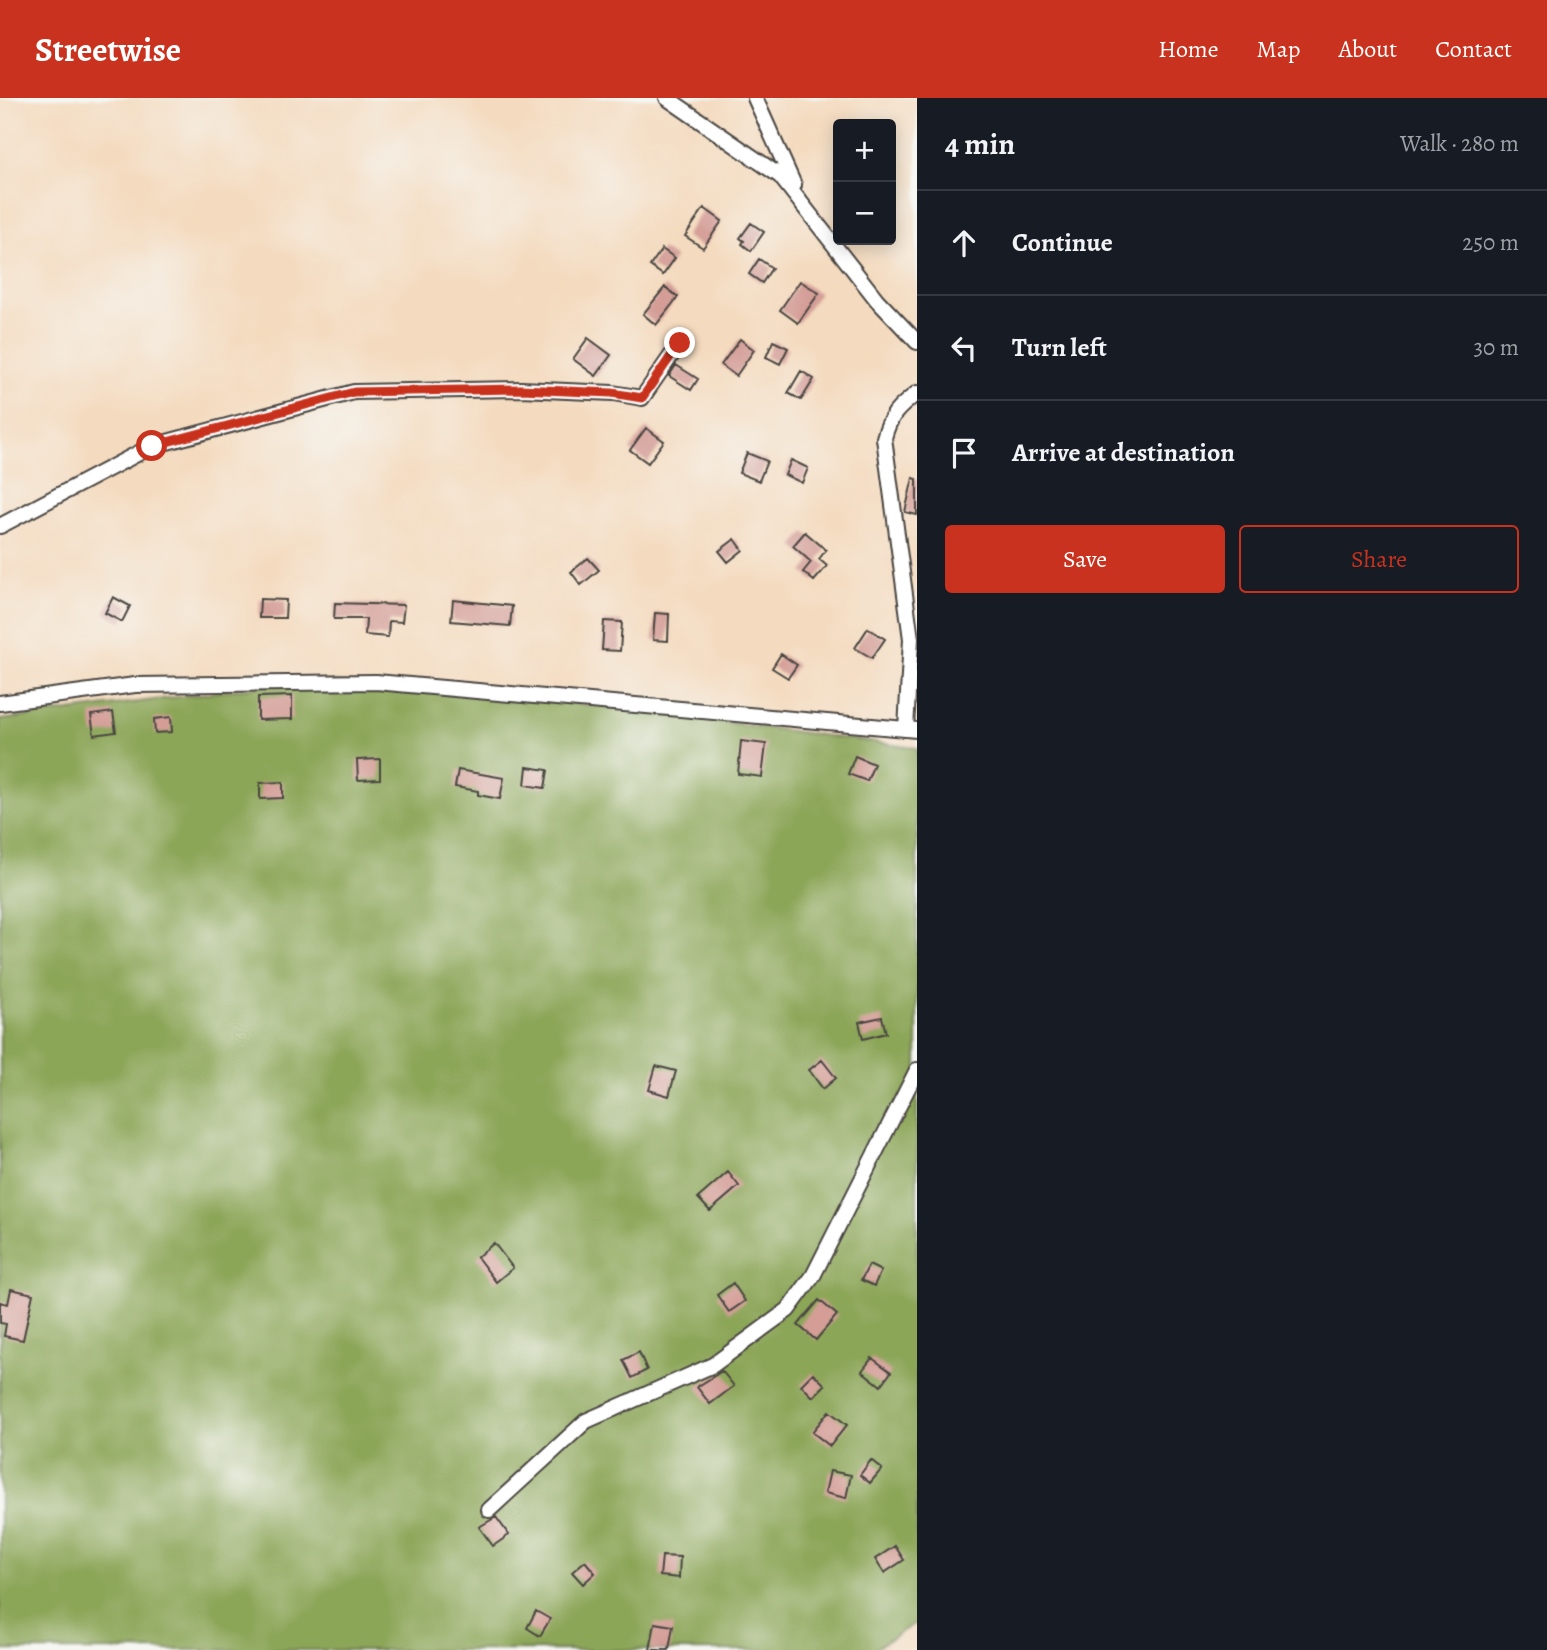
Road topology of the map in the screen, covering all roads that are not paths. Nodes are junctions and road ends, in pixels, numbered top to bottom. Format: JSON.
{"nodes":[{"id":1,"x":667,"y":98,"type":"edge"},
{"id":2,"x":755,"y":98,"type":"edge"},
{"id":3,"x":803,"y":206,"type":"junction"},
{"id":4,"x":917,"y":342,"type":"edge"},
{"id":5,"x":680,"y":343,"type":"dead end"},
{"id":6,"x":917,"y":393,"type":"edge"},
{"id":7,"x":0,"y":526,"type":"edge"},
{"id":8,"x":0,"y":703,"type":"edge"},
{"id":9,"x":911,"y":729,"type":"edge"},
{"id":10,"x":917,"y":1070,"type":"edge"},
{"id":11,"x":489,"y":1510,"type":"dead end"}],
"edges":[{"from":1,"to":3,"type":"street"},
{"from":2,"to":3,"type":"street"},
{"from":3,"to":4,"type":"street"},
{"from":5,"to":7,"type":"street"},
{"from":6,"to":9,"type":"street"},
{"from":8,"to":9,"type":"street"},
{"from":10,"to":11,"type":"street"}]}
